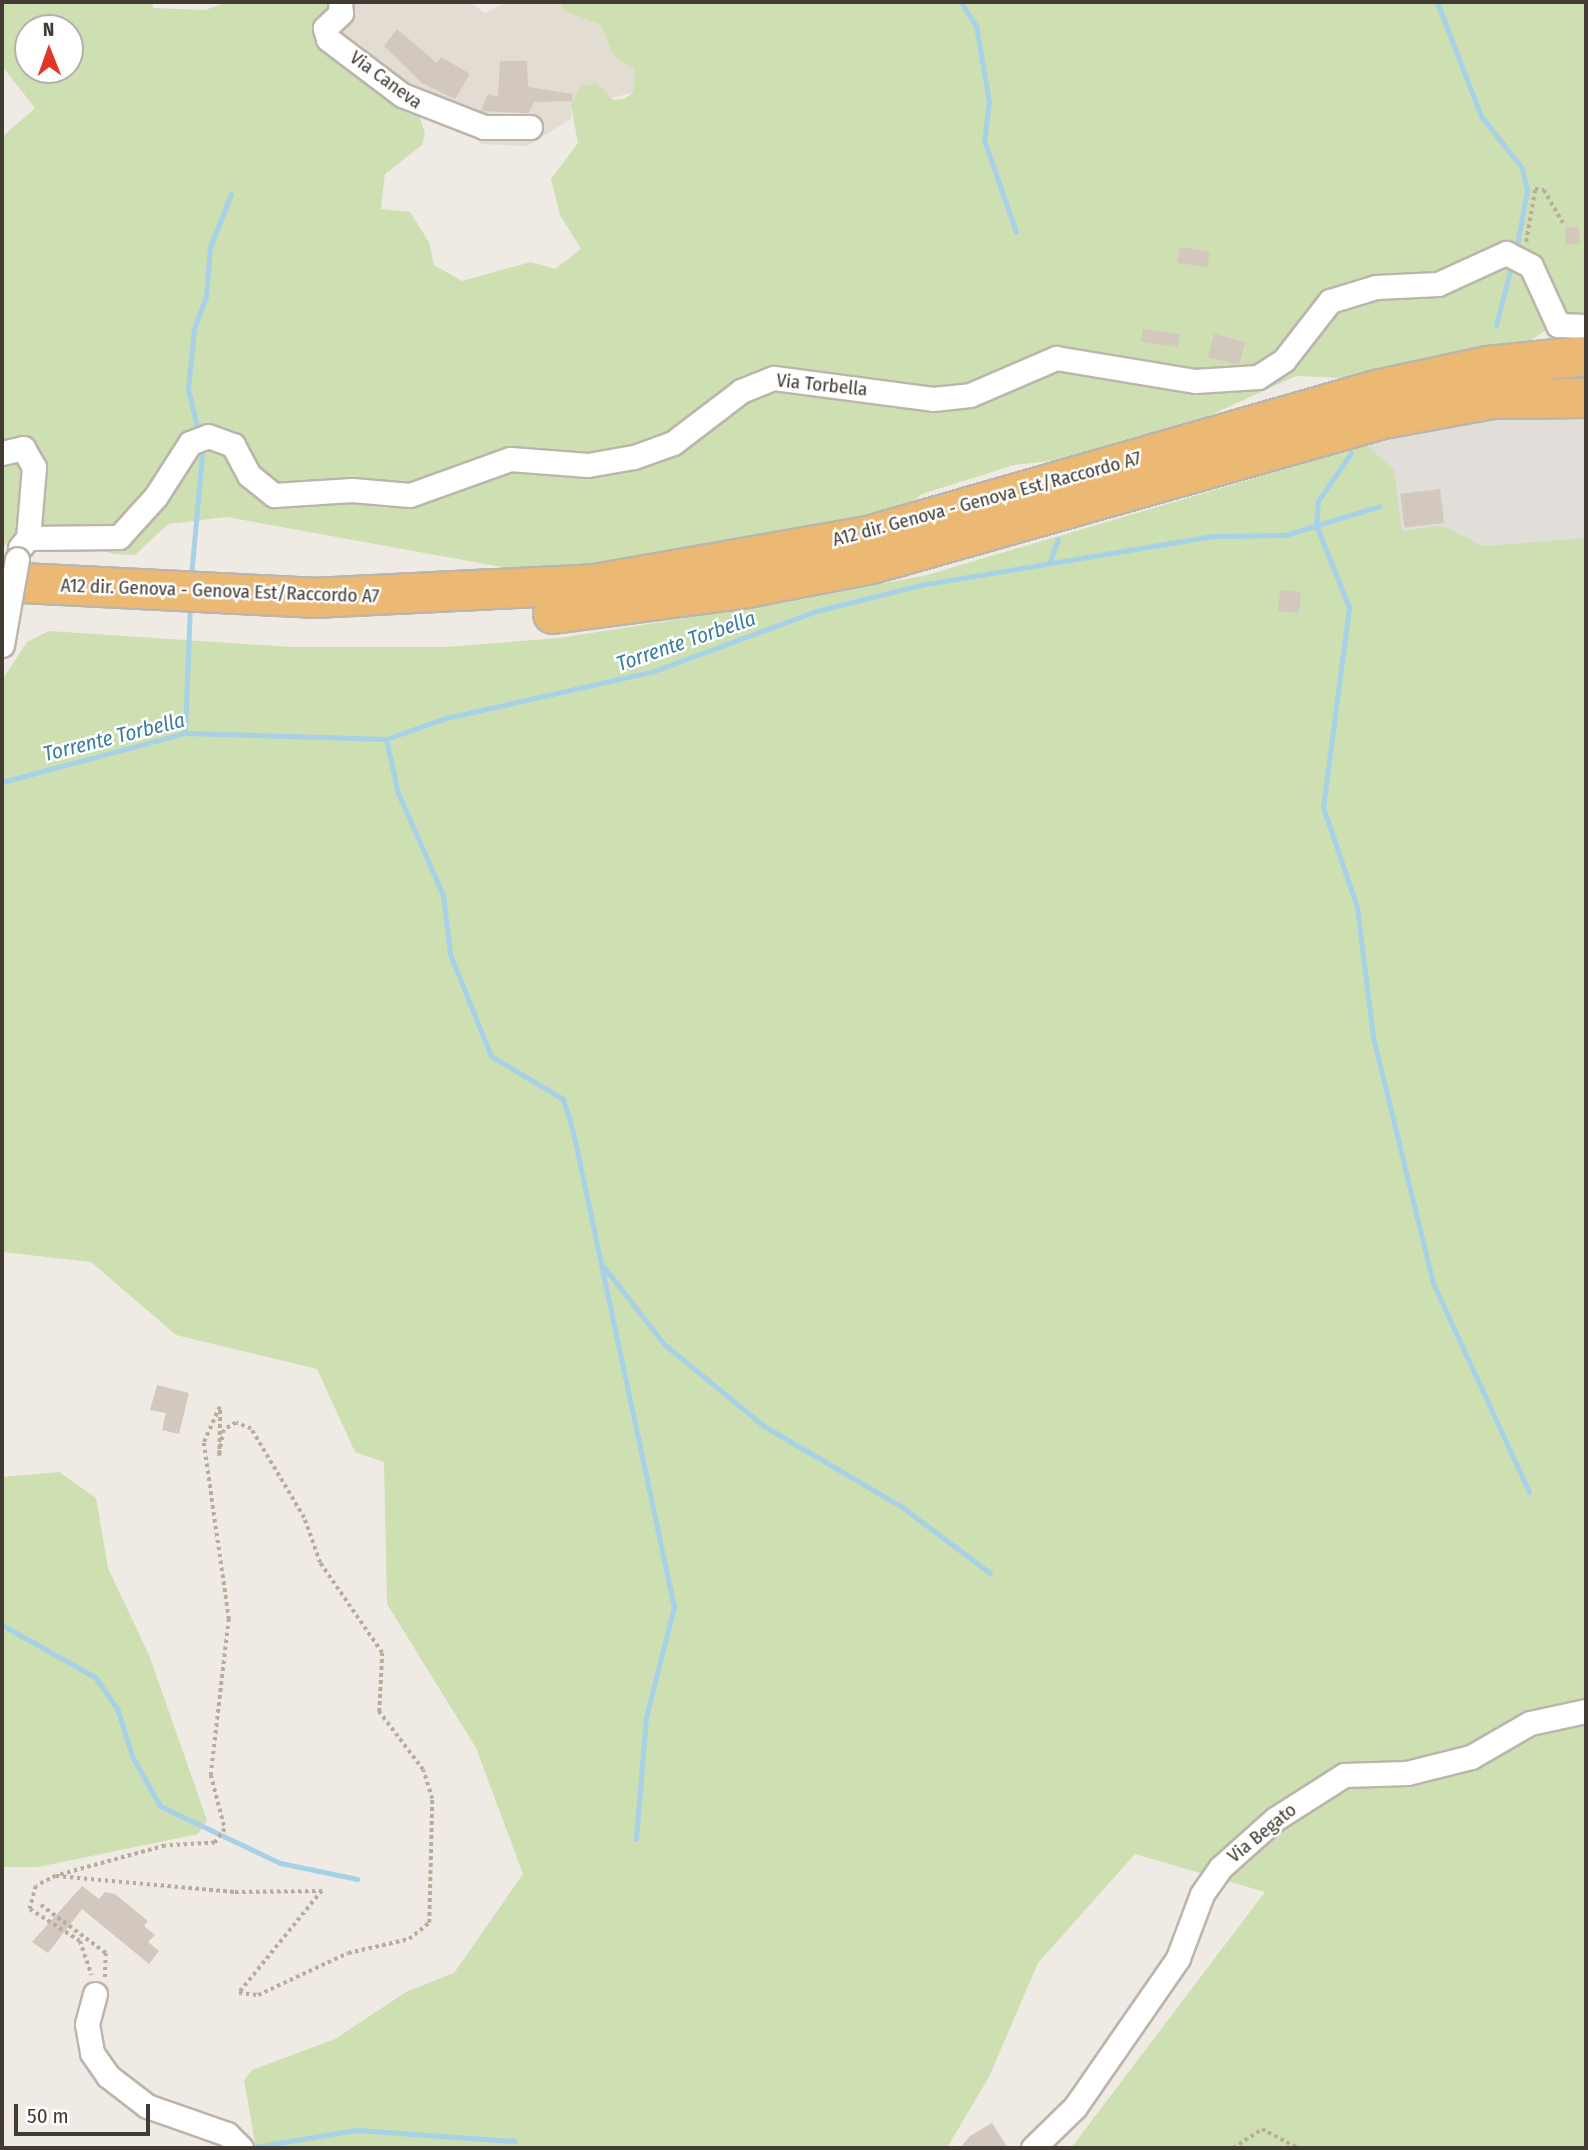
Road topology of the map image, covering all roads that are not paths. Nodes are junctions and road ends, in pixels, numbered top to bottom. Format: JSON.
{"nodes":[{"id":1,"x":340,"y":2,"type":"edge"},
{"id":2,"x":530,"y":127,"type":"dead end"},
{"id":3,"x":1586,"y":326,"type":"edge"},
{"id":4,"x":1586,"y":356,"type":"edge"},
{"id":5,"x":1586,"y":398,"type":"edge"},
{"id":6,"x":2,"y":453,"type":"edge"},
{"id":7,"x":28,"y":538,"type":"junction"},
{"id":8,"x":9,"y":571,"type":"edge"},
{"id":9,"x":2,"y":608,"type":"edge"},
{"id":10,"x":2,"y":645,"type":"edge"},
{"id":11,"x":1586,"y":1710,"type":"edge"},
{"id":12,"x":95,"y":1994,"type":"road end"},
{"id":13,"x":241,"y":2148,"type":"edge"},
{"id":14,"x":1033,"y":2148,"type":"edge"}],
"edges":[{"from":1,"to":2,"type":"street","name":"Via Caneva"},
{"from":3,"to":7,"type":"street","name":"Via Torbella"},
{"from":4,"to":8,"type":"highway","name":"A12 dir. Genova - Genova Est/Raccordo A7"},
{"from":5,"to":9,"type":"highway"},
{"from":6,"to":7,"type":"street"},
{"from":7,"to":8,"type":"street"},
{"from":8,"to":10,"type":"street","bridge":true},
{"from":11,"to":14,"type":"street","name":"Via Begato"},
{"from":12,"to":13,"type":"street"}]}
